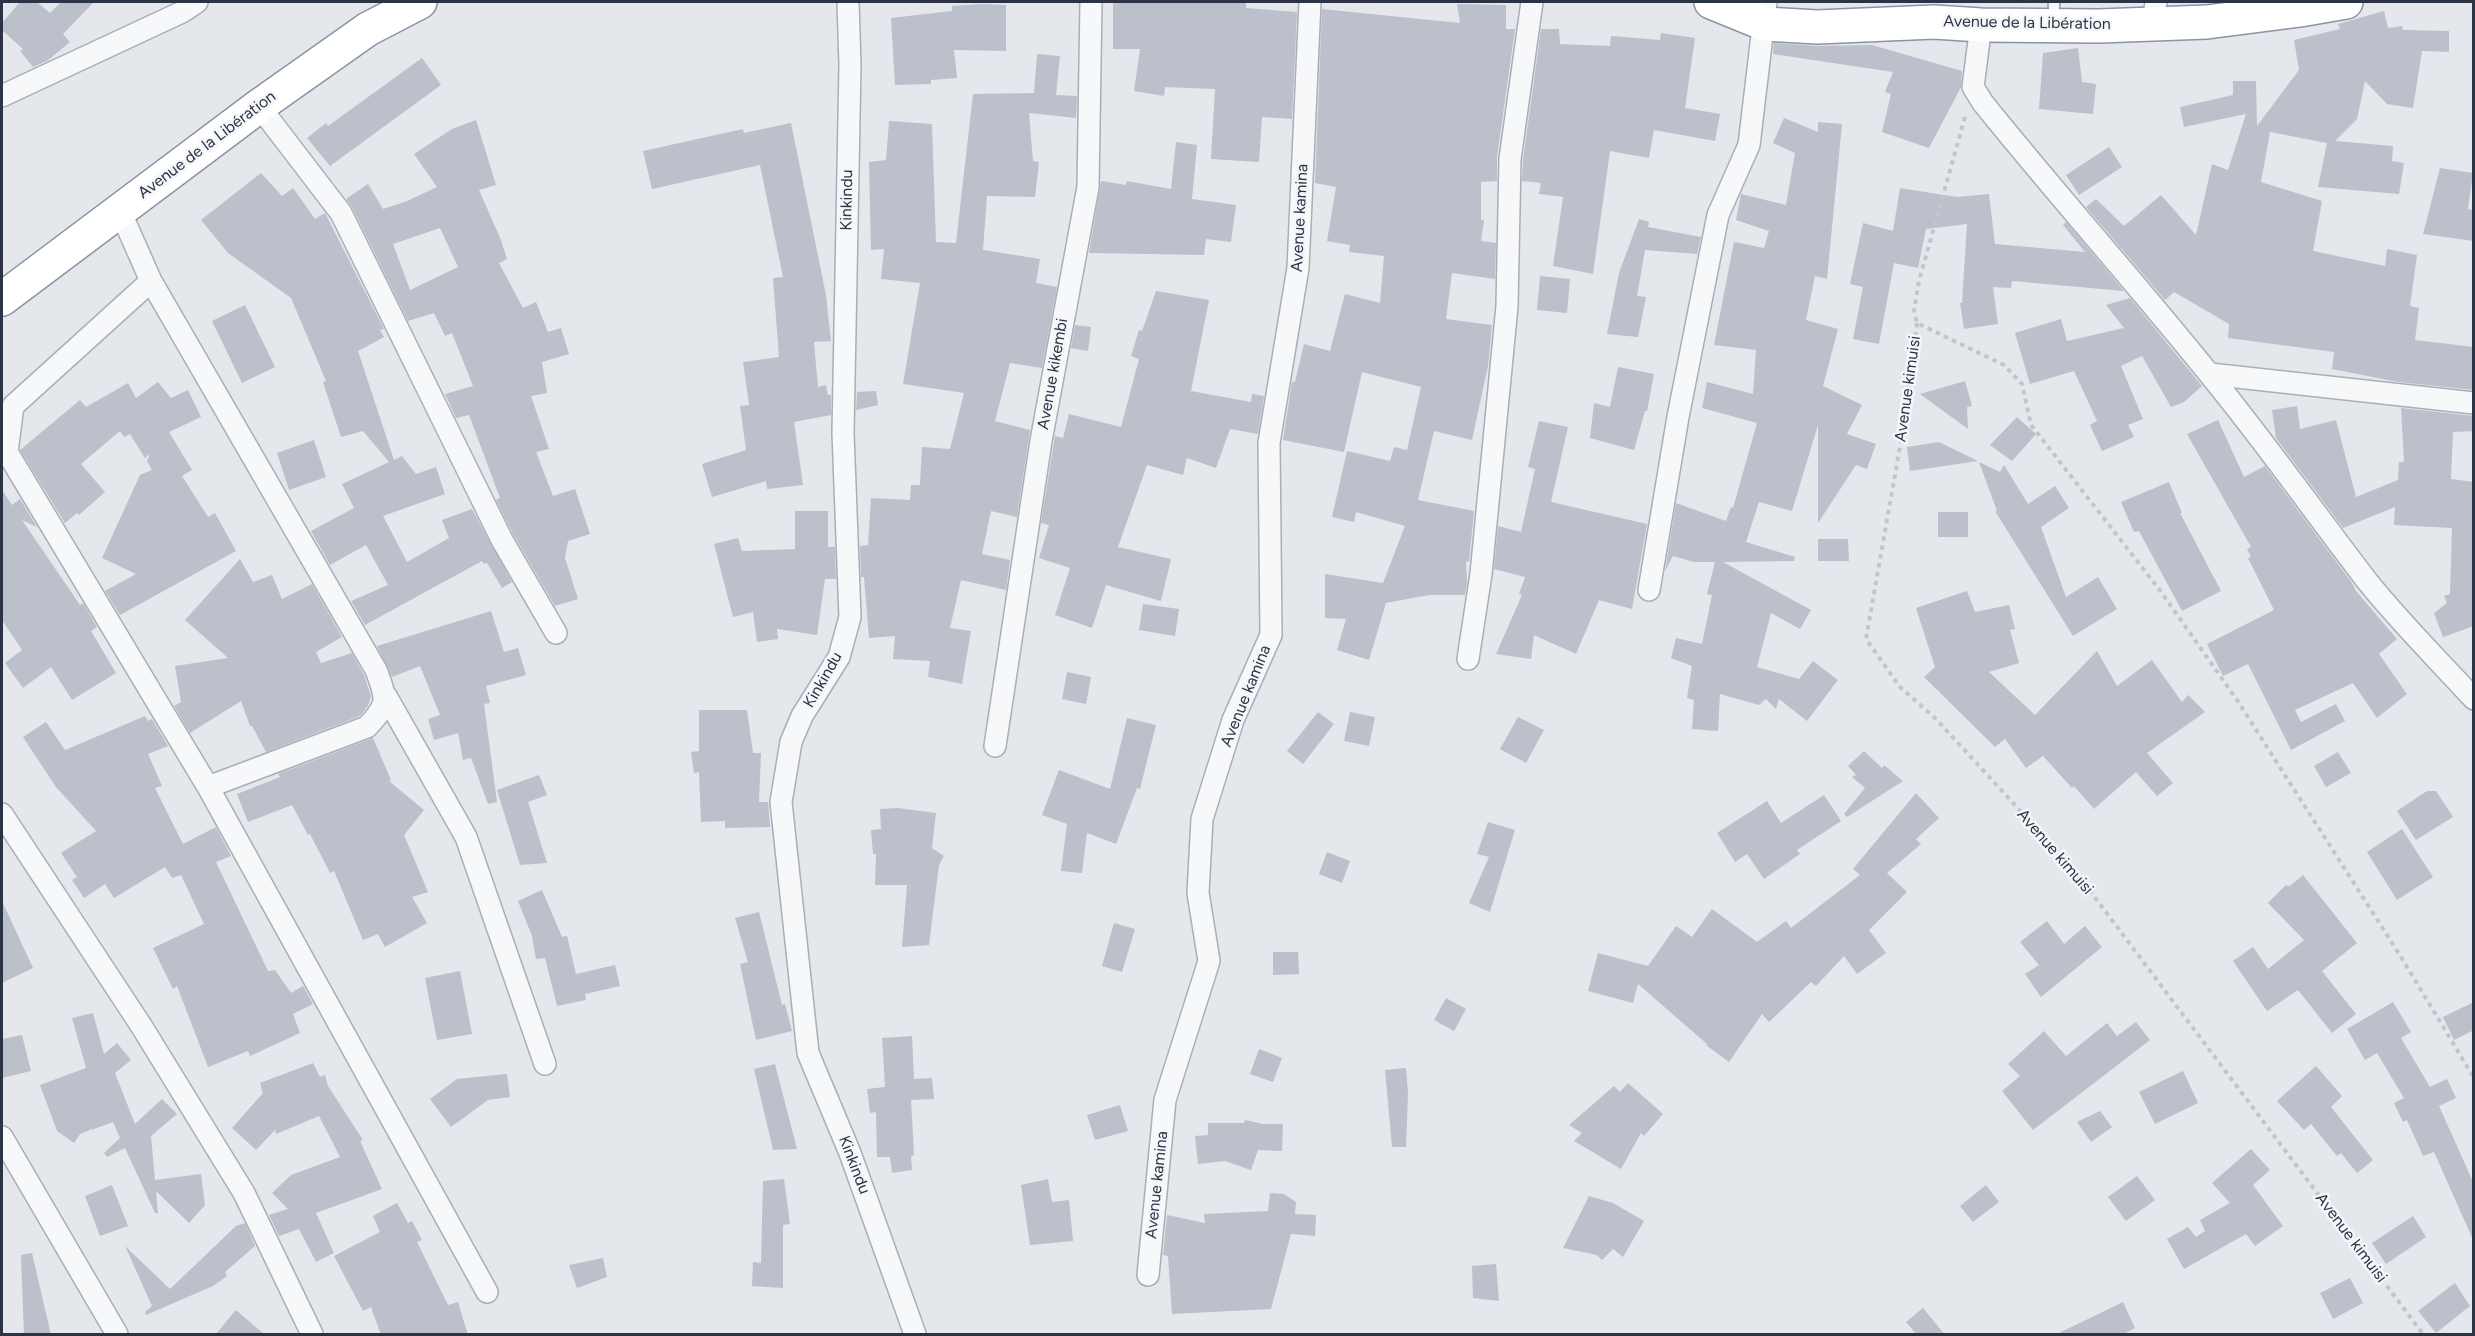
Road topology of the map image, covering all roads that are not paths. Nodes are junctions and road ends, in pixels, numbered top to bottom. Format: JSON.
{"nodes":[{"id":1,"x":420,"y":2,"type":"edge"},
{"id":2,"x":848,"y":2,"type":"edge"},
{"id":3,"x":1091,"y":2,"type":"edge"},
{"id":4,"x":1310,"y":2,"type":"edge"},
{"id":5,"x":1532,"y":2,"type":"edge"},
{"id":6,"x":1711,"y":2,"type":"edge"},
{"id":7,"x":2346,"y":2,"type":"edge"},
{"id":8,"x":185,"y":5,"type":"edge"},
{"id":9,"x":2155,"y":12,"type":"edge"},
{"id":10,"x":1765,"y":13,"type":"edge"},
{"id":11,"x":2054,"y":13,"type":"edge"},
{"id":12,"x":1981,"y":25,"type":"junction"},
{"id":13,"x":2,"y":96,"type":"edge"},
{"id":14,"x":259,"y":106,"type":"junction"},
{"id":15,"x":120,"y":211,"type":"junction"},
{"id":16,"x":151,"y":281,"type":"junction"},
{"id":17,"x":2,"y":299,"type":"edge"},
{"id":18,"x":2210,"y":374,"type":"junction"},
{"id":19,"x":2474,"y":403,"type":"edge"},
{"id":20,"x":1649,"y":590,"type":"dead end"},
{"id":21,"x":556,"y":633,"type":"dead end"},
{"id":22,"x":1468,"y":659,"type":"dead end"},
{"id":23,"x":386,"y":696,"type":"junction"},
{"id":24,"x":2474,"y":699,"type":"edge"},
{"id":25,"x":996,"y":746,"type":"dead end"},
{"id":26,"x":208,"y":787,"type":"junction"},
{"id":27,"x":2,"y":814,"type":"edge"},
{"id":28,"x":545,"y":1064,"type":"dead end"},
{"id":29,"x":2,"y":1137,"type":"edge"},
{"id":30,"x":1148,"y":1275,"type":"dead end"},
{"id":31,"x":488,"y":1292,"type":"dead end"},
{"id":32,"x":117,"y":1335,"type":"edge"},
{"id":33,"x":312,"y":1335,"type":"edge"},
{"id":34,"x":915,"y":1335,"type":"edge"}],
"edges":[{"from":1,"to":14,"type":"highway","name":"Avenue de la Libération"},
{"from":2,"to":34,"type":"street","name":"Kinkindu"},
{"from":3,"to":25,"type":"street","name":"Avenue kikembi"},
{"from":4,"to":30,"type":"street","name":"Avenue kamina"},
{"from":5,"to":22,"type":"street"},
{"from":6,"to":10,"type":"highway","name":"Avenue de la Libération"},
{"from":7,"to":9,"type":"highway","name":"Avenue de la Libération"},
{"from":8,"to":13,"type":"street"},
{"from":9,"to":11,"type":"highway","name":"Avenue de la Libération"},
{"from":10,"to":12,"type":"highway","name":"Avenue de la Libération"},
{"from":10,"to":20,"type":"street"},
{"from":11,"to":12,"type":"highway","name":"Avenue de la Libération"},
{"from":12,"to":18,"type":"street"},
{"from":14,"to":15,"type":"highway","name":"Avenue de la Libération"},
{"from":14,"to":21,"type":"street"},
{"from":15,"to":16,"type":"street"},
{"from":15,"to":17,"type":"highway","name":"Avenue de la Libération"},
{"from":16,"to":23,"type":"street"},
{"from":16,"to":26,"type":"street"},
{"from":18,"to":19,"type":"street"},
{"from":18,"to":24,"type":"street"},
{"from":23,"to":26,"type":"street"},
{"from":23,"to":28,"type":"street"},
{"from":26,"to":31,"type":"street"},
{"from":27,"to":33,"type":"street"},
{"from":29,"to":32,"type":"street"}]}
